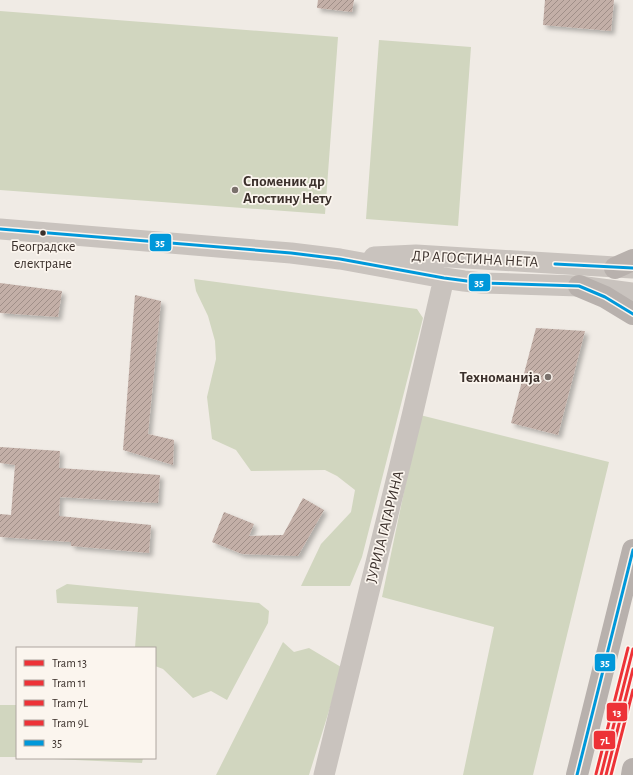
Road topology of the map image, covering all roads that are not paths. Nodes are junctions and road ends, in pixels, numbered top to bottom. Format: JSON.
{"nodes":[{"id":1,"x":0,"y":229,"type":"edge"},
{"id":2,"x":340,"y":258,"type":"junction"},
{"id":3,"x":627,"y":265,"type":"edge"},
{"id":4,"x":444,"y":278,"type":"junction"},
{"id":5,"x":579,"y":286,"type":"junction"},
{"id":6,"x":633,"y":293,"type":"edge"},
{"id":7,"x":633,"y":314,"type":"edge"},
{"id":8,"x":633,"y":550,"type":"edge"},
{"id":9,"x":633,"y":769,"type":"edge"},
{"id":10,"x":324,"y":775,"type":"edge"},
{"id":11,"x":577,"y":775,"type":"edge"},
{"id":12,"x":632,"y":775,"type":"edge"}],
"edges":[{"from":1,"to":2,"type":"street","name":"ДР АГОСТИНА НЕТА"},
{"from":2,"to":3,"type":"street","name":"ДР АГОСТИНА НЕТА"},
{"from":2,"to":4,"type":"street","name":"ДР АГОСТИНА НЕТА"},
{"from":4,"to":5,"type":"street","name":"ДР АГОСТИНА НЕТА"},
{"from":4,"to":10,"type":"street","name":"ЈУРИЈА ГАГАРИНА"},
{"from":5,"to":6,"type":"street","name":"ДР АГОСТИНА НЕТА"},
{"from":5,"to":7,"type":"main road"},
{"from":8,"to":11,"type":"main road"},
{"from":9,"to":12,"type":"main road"}]}
